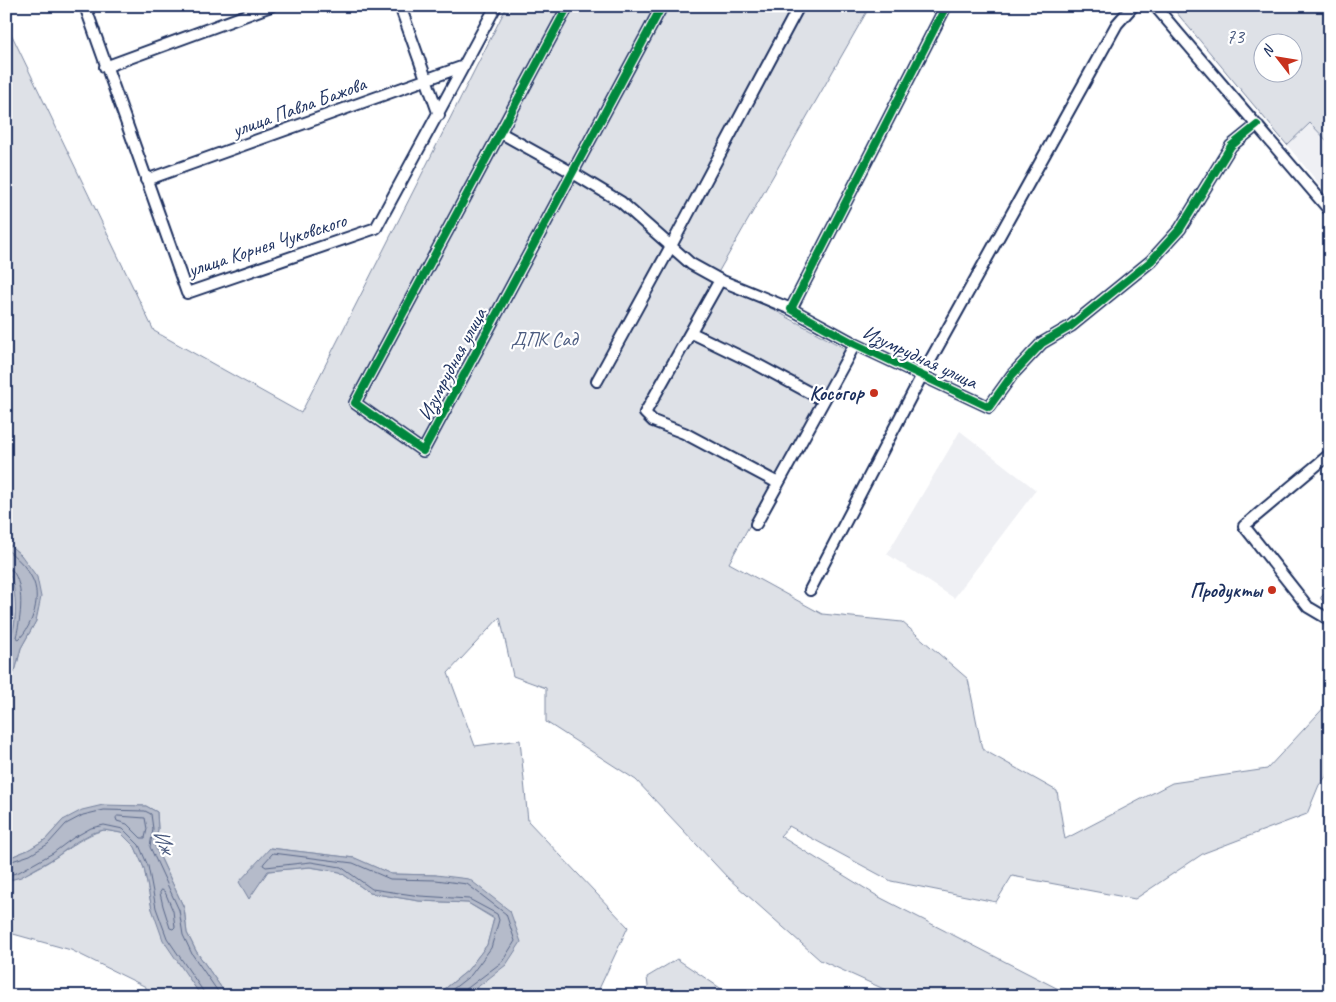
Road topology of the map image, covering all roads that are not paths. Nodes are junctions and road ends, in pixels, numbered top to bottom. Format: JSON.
{"nodes":[{"id":1,"x":85,"y":6,"type":"edge"},
{"id":2,"x":271,"y":6,"type":"edge"},
{"id":3,"x":400,"y":6,"type":"edge"},
{"id":4,"x":496,"y":6,"type":"edge"},
{"id":5,"x":568,"y":6,"type":"edge"},
{"id":6,"x":662,"y":6,"type":"edge"},
{"id":7,"x":799,"y":6,"type":"edge"},
{"id":8,"x":946,"y":6,"type":"edge"},
{"id":9,"x":1133,"y":6,"type":"edge"},
{"id":10,"x":1155,"y":6,"type":"edge"},
{"id":11,"x":464,"y":66,"type":"junction"},
{"id":12,"x":105,"y":67,"type":"junction"},
{"id":13,"x":426,"y":80,"type":"junction"},
{"id":14,"x":438,"y":115,"type":"junction"},
{"id":15,"x":1257,"y":125,"type":"junction"},
{"id":16,"x":500,"y":133,"type":"junction"},
{"id":17,"x":574,"y":173,"type":"junction"},
{"id":18,"x":146,"y":180,"type":"junction"},
{"id":19,"x":1330,"y":211,"type":"edge"},
{"id":20,"x":671,"y":246,"type":"junction"},
{"id":21,"x":720,"y":280,"type":"junction"},
{"id":22,"x":791,"y":310,"type":"junction"},
{"id":23,"x":692,"y":333,"type":"junction"},
{"id":24,"x":854,"y":344,"type":"junction"},
{"id":25,"x":921,"y":377,"type":"junction"},
{"id":26,"x":597,"y":381,"type":"dead end"},
{"id":27,"x":823,"y":400,"type":"junction"},
{"id":28,"x":1330,"y":454,"type":"edge"},
{"id":29,"x":778,"y":483,"type":"junction"},
{"id":30,"x":756,"y":524,"type":"dead end"},
{"id":31,"x":810,"y":590,"type":"dead end"},
{"id":32,"x":1330,"y":620,"type":"edge"}],
"edges":[{"from":1,"to":12,"type":"street","name":"улица Корнея Чуковского"},
{"from":2,"to":12,"type":"street"},
{"from":3,"to":13,"type":"street"},
{"from":4,"to":11,"type":"street","name":"улица Корнея Чуковского"},
{"from":5,"to":16,"type":"street","name":"Изумрудная улица"},
{"from":6,"to":17,"type":"street","name":"Изумрудная улица"},
{"from":7,"to":20,"type":"street"},
{"from":8,"to":22,"type":"street"},
{"from":9,"to":25,"type":"street","name":"Изумрудная улица"},
{"from":10,"to":15,"type":"street"},
{"from":11,"to":13,"type":"street","name":"улица Павла Бажова"},
{"from":11,"to":14,"type":"street","name":"улица Корнея Чуковского"},
{"from":12,"to":18,"type":"street","name":"улица Корнея Чуковского"},
{"from":13,"to":14,"type":"street"},
{"from":13,"to":18,"type":"street","name":"улица Павла Бажова"},
{"from":14,"to":18,"type":"street","name":"улица Корнея Чуковского"},
{"from":15,"to":19,"type":"street"},
{"from":15,"to":25,"type":"street","name":"Изумрудная улица"},
{"from":16,"to":17,"type":"street","name":"Изумрудная улица"},
{"from":16,"to":17,"type":"street","name":"Изумрудная улица"},
{"from":17,"to":20,"type":"street","name":"Изумрудная улица"},
{"from":20,"to":21,"type":"street","name":"Изумрудная улица"},
{"from":20,"to":26,"type":"street"},
{"from":21,"to":22,"type":"street","name":"Изумрудная улица"},
{"from":21,"to":23,"type":"street"},
{"from":22,"to":24,"type":"street","name":"Изумрудная улица"},
{"from":23,"to":27,"type":"street"},
{"from":23,"to":29,"type":"street"},
{"from":24,"to":25,"type":"street","name":"Изумрудная улица"},
{"from":24,"to":27,"type":"street","name":"Изумрудная улица"},
{"from":25,"to":31,"type":"street","name":"Изумрудная улица"},
{"from":27,"to":29,"type":"street","name":"Изумрудная улица"},
{"from":28,"to":32,"type":"street"},
{"from":29,"to":30,"type":"street","name":"Изумрудная улица"}]}
